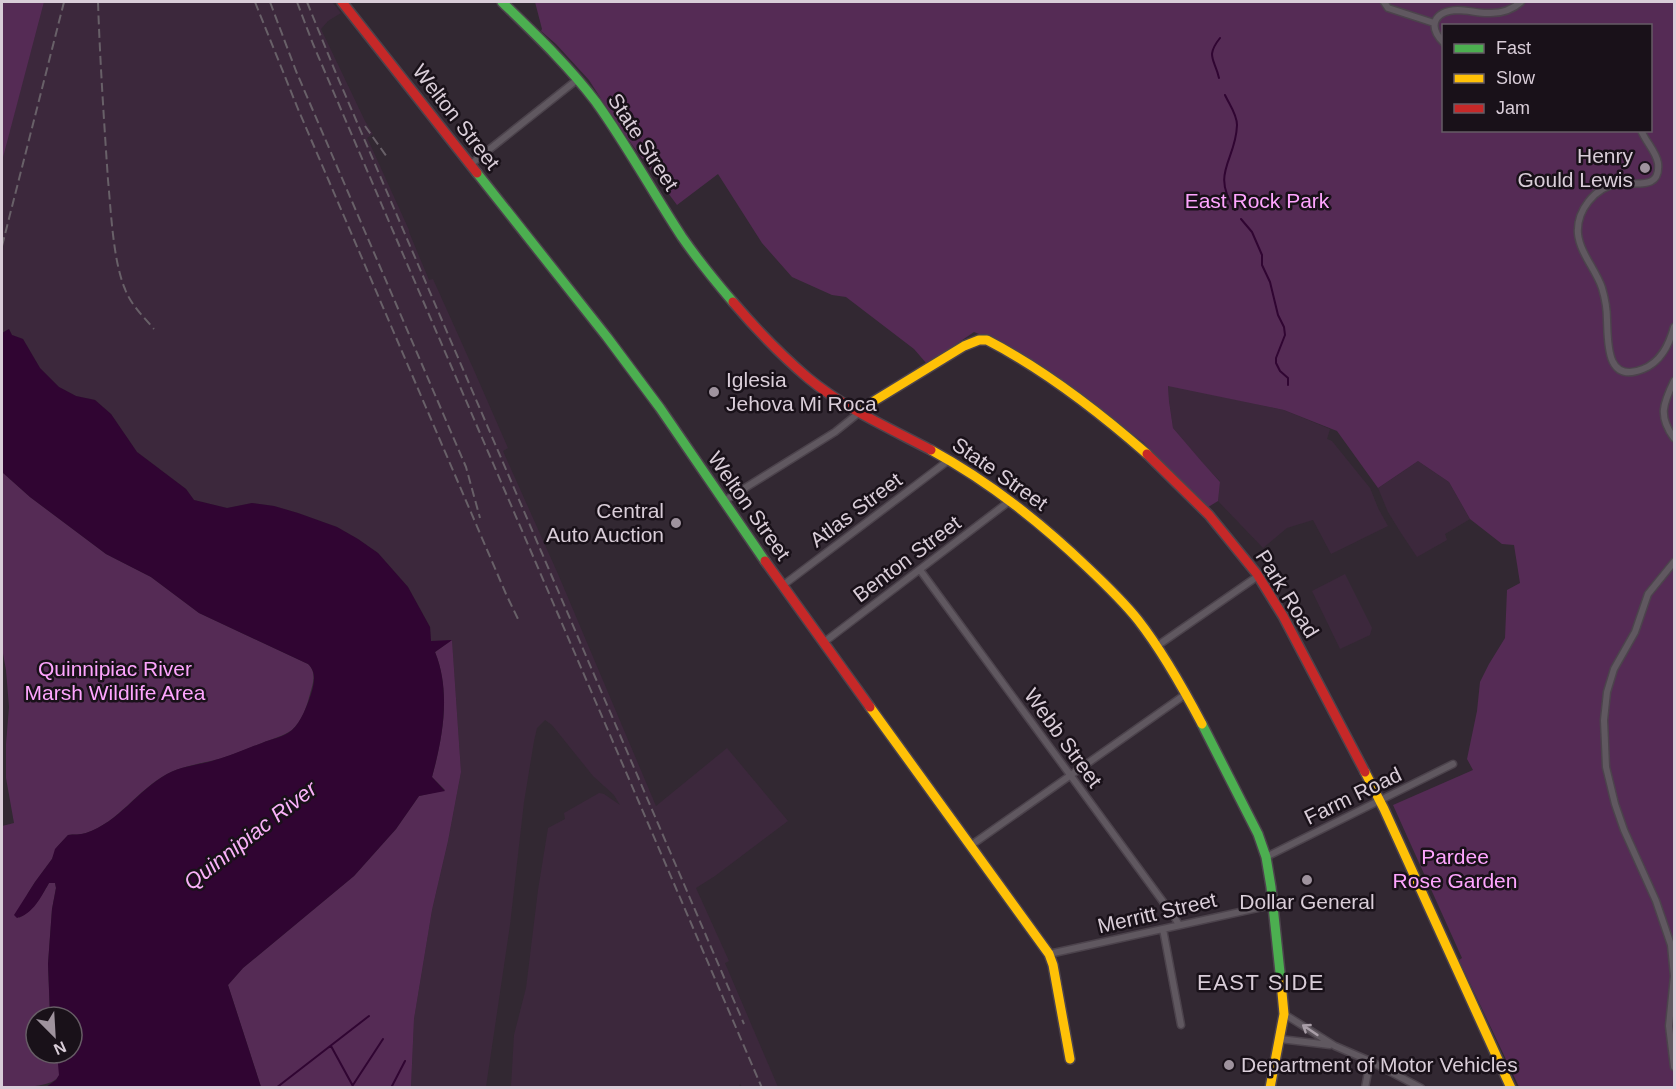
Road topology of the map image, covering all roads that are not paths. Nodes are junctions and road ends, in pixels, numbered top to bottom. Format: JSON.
{"nodes":[{"id":1,"x":342,"y":2,"type":"edge"},
{"id":2,"x":502,"y":2,"type":"edge"},
{"id":3,"x":1384,"y":2,"type":"edge"},
{"id":4,"x":1521,"y":2,"type":"edge"},
{"id":5,"x":1434,"y":23,"type":"junction"},
{"id":6,"x":1442,"y":42,"type":"edge"},
{"id":7,"x":578,"y":79,"type":"junction"},
{"id":8,"x":1642,"y":132,"type":"edge"},
{"id":9,"x":471,"y":164,"type":"junction"},
{"id":10,"x":1674,"y":327,"type":"edge"},
{"id":11,"x":1674,"y":381,"type":"edge"},
{"id":12,"x":860,"y":412,"type":"junction"},
{"id":13,"x":1674,"y":438,"type":"edge"},
{"id":14,"x":950,"y":460,"type":"junction"},
{"id":15,"x":1011,"y":500,"type":"junction"},
{"id":16,"x":724,"y":501,"type":"junction"},
{"id":17,"x":1674,"y":562,"type":"edge"},
{"id":18,"x":920,"y":570,"type":"junction"},
{"id":19,"x":1258,"y":576,"type":"junction"},
{"id":20,"x":782,"y":586,"type":"junction"},
{"id":21,"x":823,"y":644,"type":"junction"},
{"id":22,"x":1156,"y":646,"type":"junction"},
{"id":23,"x":1186,"y":694,"type":"junction"},
{"id":24,"x":1453,"y":764,"type":"dead end"},
{"id":25,"x":1070,"y":776,"type":"junction"},
{"id":26,"x":1379,"y":800,"type":"junction"},
{"id":27,"x":970,"y":846,"type":"junction"},
{"id":28,"x":1266,"y":857,"type":"junction"},
{"id":29,"x":1272,"y":905,"type":"junction"},
{"id":30,"x":1179,"y":925,"type":"junction"},
{"id":31,"x":1163,"y":928,"type":"junction"},
{"id":32,"x":1049,"y":954,"type":"junction"},
{"id":33,"x":1284,"y":1014,"type":"junction"},
{"id":34,"x":1181,"y":1025,"type":"dead end"},
{"id":35,"x":1280,"y":1039,"type":"junction"},
{"id":36,"x":1335,"y":1046,"type":"junction"},
{"id":37,"x":1070,"y":1059,"type":"dead end"},
{"id":38,"x":1371,"y":1061,"type":"junction"},
{"id":39,"x":1674,"y":1067,"type":"edge"},
{"id":40,"x":1270,"y":1088,"type":"edge"},
{"id":41,"x":1365,"y":1088,"type":"edge"},
{"id":42,"x":1421,"y":1088,"type":"edge"},
{"id":43,"x":1511,"y":1088,"type":"edge"}],
"edges":[{"from":1,"to":9,"type":"main road","name":"Welton Street"},
{"from":2,"to":7,"type":"main road","name":"State Street"},
{"from":3,"to":5,"type":"street"},
{"from":4,"to":5,"type":"street"},
{"from":5,"to":6,"type":"street"},
{"from":7,"to":9,"type":"street"},
{"from":7,"to":12,"type":"main road","name":"State Street"},
{"from":8,"to":10,"type":"street"},
{"from":9,"to":16,"type":"main road","name":"Welton Street"},
{"from":11,"to":13,"type":"street"},
{"from":12,"to":14,"type":"main road","name":"State Street"},
{"from":12,"to":16,"type":"street"},
{"from":12,"to":19,"type":"main road","name":"Park Road"},
{"from":14,"to":15,"type":"main road","name":"State Street"},
{"from":14,"to":20,"type":"street","name":"Atlas Street"},
{"from":15,"to":18,"type":"street","name":"Benton Street"},
{"from":15,"to":22,"type":"main road","name":"State Street"},
{"from":16,"to":20,"type":"main road","name":"Welton Street"},
{"from":17,"to":39,"type":"street"},
{"from":18,"to":21,"type":"street","name":"Benton Street"},
{"from":18,"to":25,"type":"street","name":"Webb Street"},
{"from":19,"to":22,"type":"street"},
{"from":19,"to":26,"type":"main road","name":"Park Road"},
{"from":20,"to":21,"type":"main road","name":"Welton Street"},
{"from":21,"to":27,"type":"main road","name":"Welton Street"},
{"from":22,"to":23,"type":"main road","name":"State Street"},
{"from":23,"to":25,"type":"street"},
{"from":23,"to":28,"type":"main road","name":"State Street"},
{"from":24,"to":26,"type":"street","name":"Farm Road"},
{"from":25,"to":27,"type":"street"},
{"from":25,"to":30,"type":"street","name":"Webb Street"},
{"from":26,"to":28,"type":"street","name":"Farm Road"},
{"from":26,"to":43,"type":"main road","name":"Park Road"},
{"from":27,"to":32,"type":"main road","name":"Welton Street"},
{"from":28,"to":29,"type":"main road","name":"State Street"},
{"from":29,"to":30,"type":"street","name":"Merritt Street"},
{"from":29,"to":33,"type":"main road","name":"State Street"},
{"from":30,"to":31,"type":"street","name":"Merritt Street"},
{"from":31,"to":32,"type":"street","name":"Merritt Street"},
{"from":31,"to":34,"type":"street"},
{"from":32,"to":37,"type":"main road","name":"Welton Street"},
{"from":33,"to":35,"type":"main road","name":"State Street"},
{"from":36,"to":33,"type":"street","one_way":true},
{"from":35,"to":36,"type":"street"},
{"from":35,"to":40,"type":"main road","name":"State Street"},
{"from":36,"to":38,"type":"street"},
{"from":38,"to":41,"type":"street"},
{"from":38,"to":42,"type":"street"}]}
